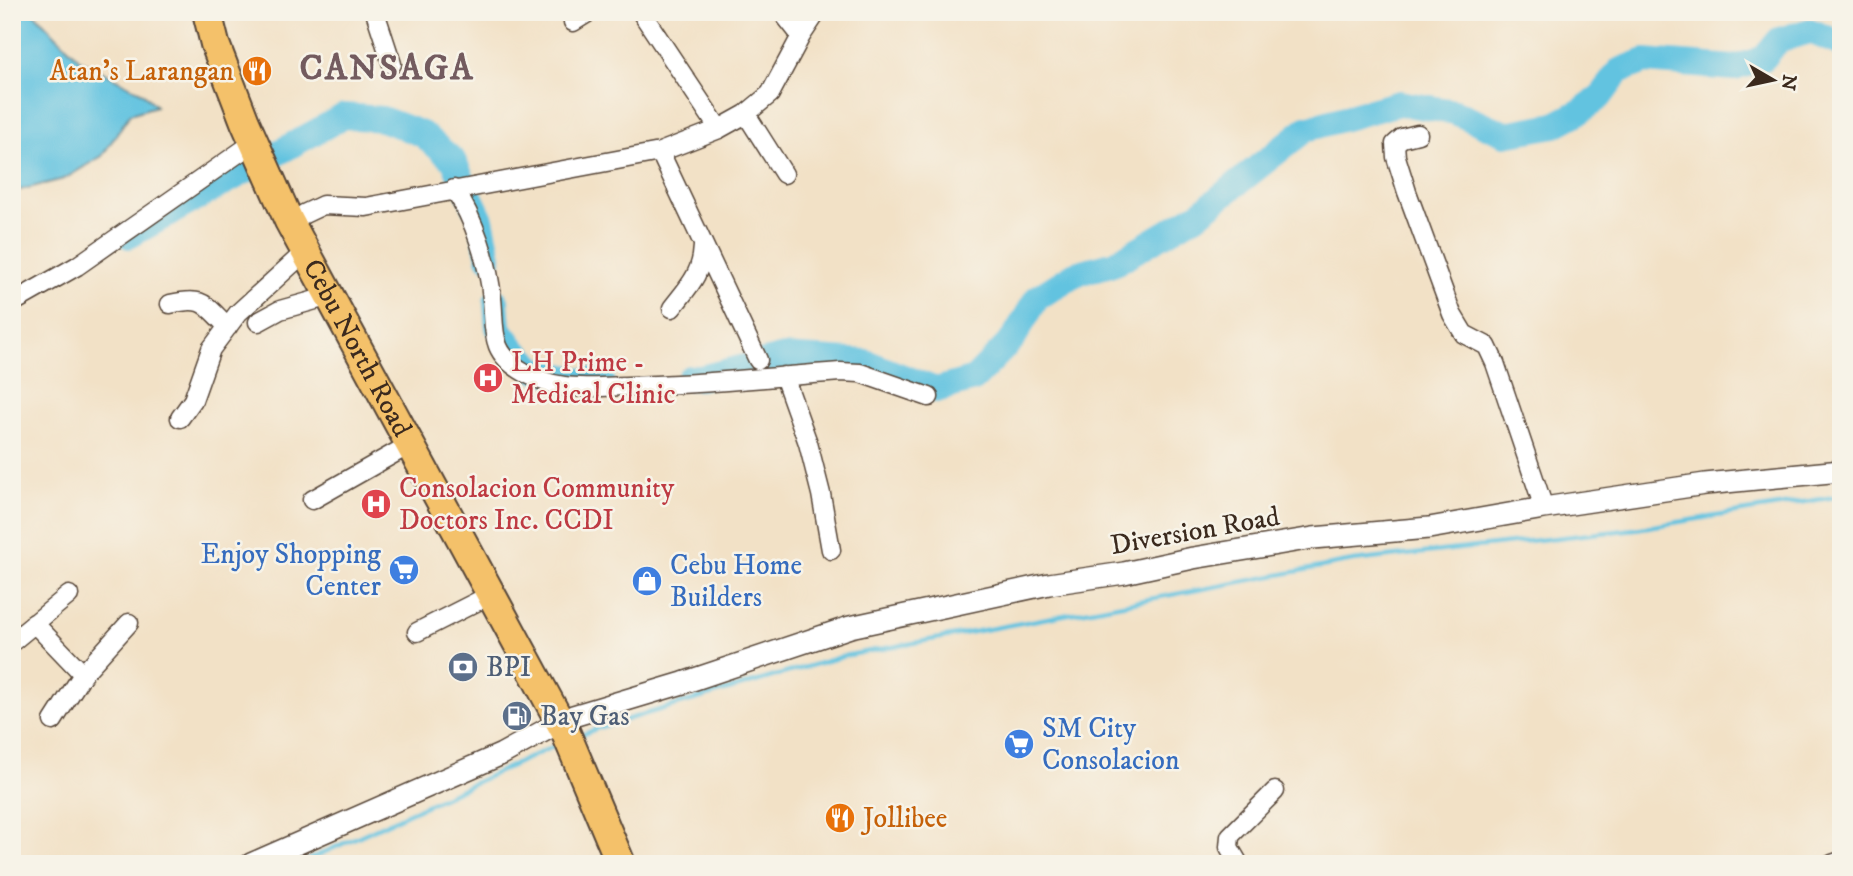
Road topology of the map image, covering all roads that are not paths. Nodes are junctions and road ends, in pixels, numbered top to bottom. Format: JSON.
{"nodes":[{"id":1,"x":207,"y":12,"type":"edge"},
{"id":2,"x":221,"y":12,"type":"edge"},
{"id":3,"x":375,"y":12,"type":"edge"},
{"id":4,"x":589,"y":12,"type":"edge"},
{"id":5,"x":641,"y":12,"type":"edge"},
{"id":6,"x":782,"y":12,"type":"edge"},
{"id":7,"x":817,"y":12,"type":"edge"},
{"id":8,"x":573,"y":22,"type":"dead end"},
{"id":9,"x":801,"y":36,"type":"junction"},
{"id":10,"x":392,"y":64,"type":"dead end"},
{"id":11,"x":746,"y":114,"type":"junction"},
{"id":12,"x":719,"y":129,"type":"junction"},
{"id":13,"x":1418,"y":134,"type":"dead end"},
{"id":14,"x":259,"y":143,"type":"junction"},
{"id":15,"x":660,"y":152,"type":"junction"},
{"id":16,"x":275,"y":171,"type":"junction"},
{"id":17,"x":784,"y":174,"type":"dead end"},
{"id":18,"x":463,"y":187,"type":"junction"},
{"id":19,"x":304,"y":214,"type":"junction"},
{"id":20,"x":703,"y":246,"type":"junction"},
{"id":21,"x":306,"y":251,"type":"junction"},
{"id":22,"x":330,"y":296,"type":"junction"},
{"id":23,"x":12,"y":303,"type":"edge"},
{"id":24,"x":170,"y":304,"type":"dead end"},
{"id":25,"x":672,"y":308,"type":"dead end"},
{"id":26,"x":258,"y":322,"type":"dead end"},
{"id":27,"x":228,"y":327,"type":"junction"},
{"id":28,"x":758,"y":360,"type":"dead end"},
{"id":29,"x":784,"y":376,"type":"junction"},
{"id":30,"x":929,"y":397,"type":"dead end"},
{"id":31,"x":180,"y":418,"type":"dead end"},
{"id":32,"x":409,"y":445,"type":"junction"},
{"id":33,"x":1841,"y":471,"type":"edge"},
{"id":34,"x":312,"y":500,"type":"dead end"},
{"id":35,"x":1544,"y":508,"type":"junction"},
{"id":36,"x":831,"y":550,"type":"dead end"},
{"id":37,"x":492,"y":594,"type":"junction"},
{"id":38,"x":69,"y":595,"type":"dead end"},
{"id":39,"x":129,"y":622,"type":"dead end"},
{"id":40,"x":34,"y":623,"type":"junction"},
{"id":41,"x":417,"y":632,"type":"dead end"},
{"id":42,"x":12,"y":642,"type":"edge"},
{"id":43,"x":83,"y":674,"type":"junction"},
{"id":44,"x":53,"y":721,"type":"dead end"},
{"id":45,"x":569,"y":723,"type":"junction"},
{"id":46,"x":584,"y":753,"type":"junction"},
{"id":47,"x":1275,"y":791,"type":"dead end"},
{"id":48,"x":1841,"y":861,"type":"edge"},
{"id":49,"x":251,"y":864,"type":"edge"},
{"id":50,"x":621,"y":864,"type":"edge"},
{"id":51,"x":635,"y":864,"type":"edge"},
{"id":52,"x":1239,"y":864,"type":"edge"},
{"id":53,"x":1832,"y":864,"type":"edge"}],
"edges":[{"from":1,"to":14,"type":"main road","name":"Cebu North Road"},
{"from":2,"to":14,"type":"main road","name":"Cebu North Road"},
{"from":3,"to":10,"type":"street"},
{"from":4,"to":8,"type":"street"},
{"from":5,"to":12,"type":"street"},
{"from":6,"to":9,"type":"street"},
{"from":7,"to":9,"type":"street"},
{"from":9,"to":11,"type":"street"},
{"from":11,"to":12,"type":"street"},
{"from":11,"to":17,"type":"street"},
{"from":12,"to":15,"type":"street"},
{"from":13,"to":35,"type":"street"},
{"from":14,"to":16,"type":"main road","name":"Cebu North Road"},
{"from":14,"to":23,"type":"street"},
{"from":15,"to":18,"type":"street"},
{"from":15,"to":20,"type":"street"},
{"from":16,"to":19,"type":"main road","name":"Cebu North Road"},
{"from":16,"to":21,"type":"main road","name":"Cebu North Road"},
{"from":18,"to":19,"type":"street"},
{"from":18,"to":29,"type":"street"},
{"from":19,"to":45,"type":"main road","name":"Cebu North Road"},
{"from":20,"to":25,"type":"street"},
{"from":20,"to":28,"type":"street"},
{"from":21,"to":22,"type":"main road","name":"Cebu North Road"},
{"from":21,"to":27,"type":"street"},
{"from":22,"to":26,"type":"street"},
{"from":22,"to":32,"type":"main road","name":"Cebu North Road"},
{"from":24,"to":27,"type":"street"},
{"from":27,"to":31,"type":"street"},
{"from":29,"to":30,"type":"street"},
{"from":29,"to":36,"type":"street"},
{"from":32,"to":34,"type":"street"},
{"from":32,"to":37,"type":"main road","name":"Cebu North Road"},
{"from":33,"to":35,"type":"street","name":"Diversion Road"},
{"from":35,"to":45,"type":"street","name":"Diversion Road"},
{"from":37,"to":41,"type":"street"},
{"from":37,"to":45,"type":"main road","name":"Cebu North Road"},
{"from":38,"to":40,"type":"street"},
{"from":39,"to":43,"type":"street"},
{"from":40,"to":42,"type":"street"},
{"from":40,"to":43,"type":"street"},
{"from":43,"to":44,"type":"street"},
{"from":45,"to":46,"type":"main road","name":"Cebu North Road"},
{"from":45,"to":49,"type":"street","name":"Diversion Road"},
{"from":46,"to":50,"type":"main road","name":"Cebu North Road"},
{"from":46,"to":51,"type":"main road","name":"Cebu North Road"},
{"from":47,"to":52,"type":"street"},
{"from":48,"to":53,"type":"street"}]}
